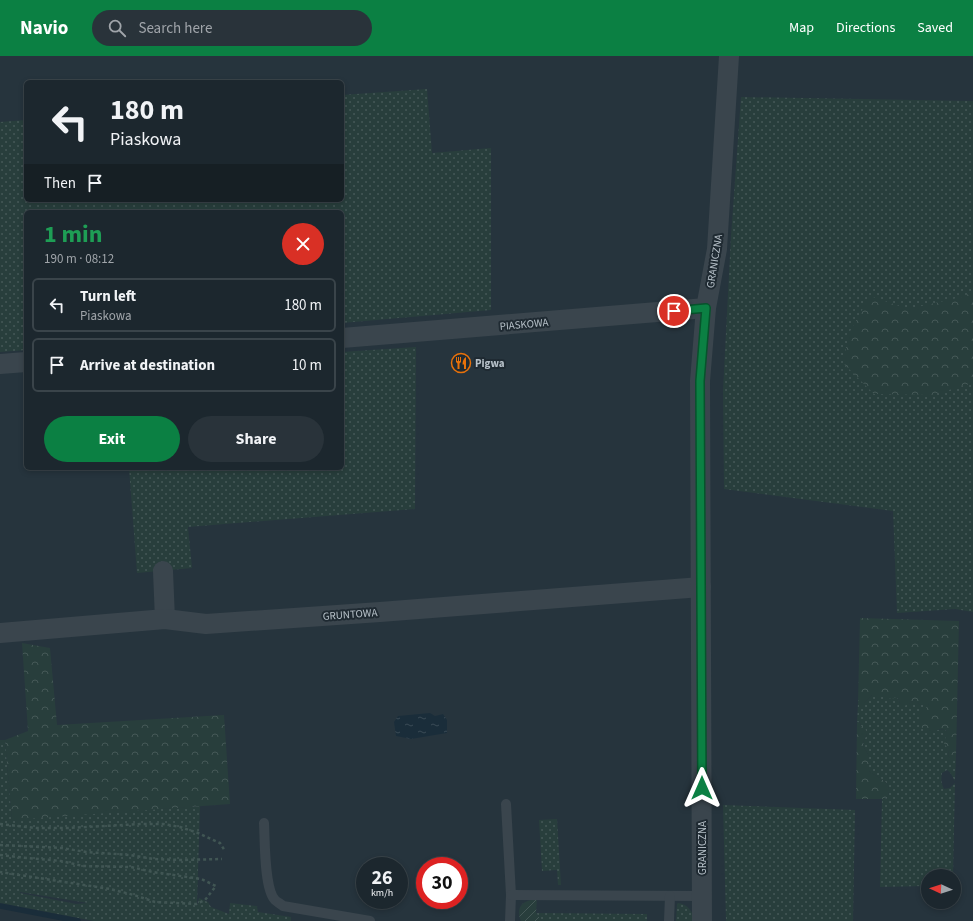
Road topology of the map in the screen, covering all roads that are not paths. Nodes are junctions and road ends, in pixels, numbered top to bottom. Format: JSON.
{"nodes":[{"id":1,"x":729,"y":56,"type":"edge"},
{"id":2,"x":706,"y":308,"type":"junction"},
{"id":3,"x":344,"y":338,"type":"edge"},
{"id":4,"x":24,"y":362,"type":"edge"},
{"id":5,"x":0,"y":364,"type":"edge"},
{"id":6,"x":163,"y":571,"type":"dead end"},
{"id":7,"x":701,"y":587,"type":"junction"},
{"id":8,"x":165,"y":619,"type":"junction"},
{"id":9,"x":0,"y":633,"type":"edge"},
{"id":10,"x":506,"y":804,"type":"dead end"},
{"id":11,"x":264,"y":823,"type":"dead end"},
{"id":12,"x":511,"y":895,"type":"junction"},
{"id":13,"x":670,"y":896,"type":"junction"},
{"id":14,"x":702,"y":896,"type":"junction"},
{"id":15,"x":370,"y":921,"type":"edge"},
{"id":16,"x":510,"y":921,"type":"edge"},
{"id":17,"x":669,"y":921,"type":"edge"},
{"id":18,"x":702,"y":921,"type":"edge"}],
"edges":[{"from":1,"to":2,"type":"street","name":"GRANICZNA"},
{"from":2,"to":3,"type":"street","name":"PIASKOWA"},
{"from":2,"to":7,"type":"street","name":"GRANICZNA"},
{"from":4,"to":5,"type":"street"},
{"from":6,"to":8,"type":"street"},
{"from":7,"to":8,"type":"street","name":"GRUNTOWA"},
{"from":7,"to":14,"type":"street","name":"GRANICZNA"},
{"from":8,"to":9,"type":"street","name":"GRUNTOWA"},
{"from":10,"to":12,"type":"lane"},
{"from":11,"to":15,"type":"lane"},
{"from":12,"to":13,"type":"lane"},
{"from":12,"to":16,"type":"lane"},
{"from":13,"to":14,"type":"lane"},
{"from":13,"to":17,"type":"lane"},
{"from":14,"to":18,"type":"street","name":"GRANICZNA"}]}
